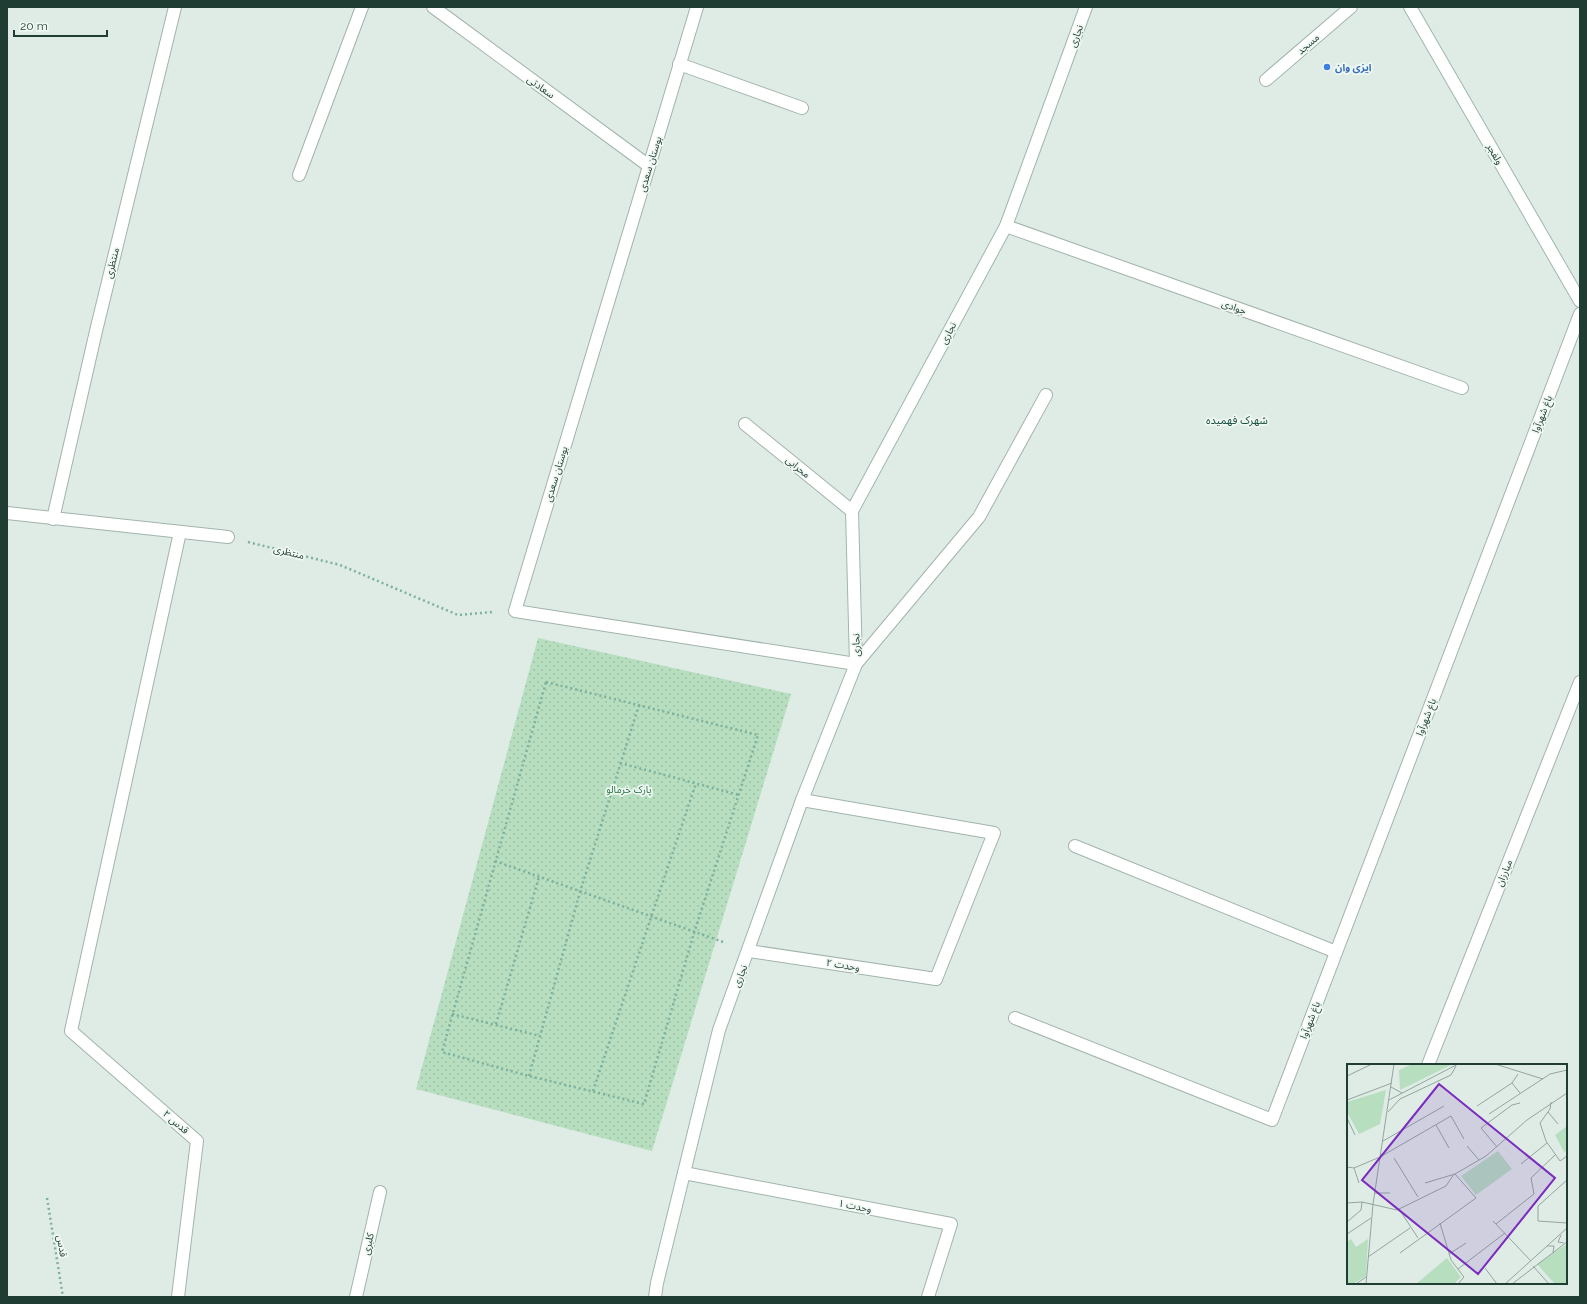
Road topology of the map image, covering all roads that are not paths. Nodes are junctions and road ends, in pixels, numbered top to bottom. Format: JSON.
{"nodes":[{"id":1,"x":175,"y":7,"type":"edge"},
{"id":2,"x":362,"y":7,"type":"edge"},
{"id":3,"x":433,"y":7,"type":"edge"},
{"id":4,"x":696,"y":7,"type":"edge"},
{"id":5,"x":1086,"y":7,"type":"edge"},
{"id":6,"x":1351,"y":7,"type":"edge"},
{"id":7,"x":1410,"y":7,"type":"edge"},
{"id":8,"x":679,"y":64,"type":"junction"},
{"id":9,"x":1266,"y":80,"type":"dead end"},
{"id":10,"x":802,"y":108,"type":"dead end"},
{"id":11,"x":649,"y":166,"type":"junction"},
{"id":12,"x":299,"y":175,"type":"dead end"},
{"id":13,"x":1006,"y":226,"type":"junction"},
{"id":14,"x":1580,"y":301,"type":"edge"},
{"id":15,"x":1580,"y":314,"type":"edge"},
{"id":16,"x":1462,"y":388,"type":"dead end"},
{"id":17,"x":1046,"y":395,"type":"dead end"},
{"id":18,"x":745,"y":424,"type":"dead end"},
{"id":19,"x":852,"y":511,"type":"junction"},
{"id":20,"x":7,"y":513,"type":"edge"},
{"id":21,"x":53,"y":519,"type":"junction"},
{"id":22,"x":180,"y":532,"type":"junction"},
{"id":23,"x":228,"y":538,"type":"road end"},
{"id":24,"x":856,"y":664,"type":"junction"},
{"id":25,"x":1580,"y":682,"type":"edge"},
{"id":26,"x":802,"y":800,"type":"junction"},
{"id":27,"x":1075,"y":846,"type":"dead end"},
{"id":28,"x":749,"y":951,"type":"junction"},
{"id":29,"x":1336,"y":952,"type":"junction"},
{"id":30,"x":1015,"y":1018,"type":"dead end"},
{"id":31,"x":1428,"y":1064,"type":"edge"},
{"id":32,"x":684,"y":1173,"type":"junction"},
{"id":33,"x":380,"y":1192,"type":"dead end"},
{"id":34,"x":178,"y":1297,"type":"edge"},
{"id":35,"x":356,"y":1297,"type":"edge"},
{"id":36,"x":655,"y":1297,"type":"edge"},
{"id":37,"x":928,"y":1297,"type":"edge"}],
"edges":[{"from":1,"to":21,"type":"street","name":"منتظری"},
{"from":2,"to":12,"type":"street"},
{"from":3,"to":11,"type":"street","name":"سعادتی"},
{"from":4,"to":8,"type":"street","name":"بوستان سعدی"},
{"from":5,"to":13,"type":"street","name":"نجاری"},
{"from":6,"to":9,"type":"street","name":"مسجد"},
{"from":7,"to":14,"type":"street","name":"ولفجر"},
{"from":8,"to":10,"type":"street"},
{"from":8,"to":11,"type":"street","name":"بوستان سعدی"},
{"from":11,"to":24,"type":"street","name":"بوستان سعدی"},
{"from":13,"to":16,"type":"street","name":"جوادی"},
{"from":13,"to":19,"type":"street","name":"نجاری"},
{"from":15,"to":29,"type":"street","name":"باغ شهرآوا"},
{"from":17,"to":24,"type":"street","name":"نجاری"},
{"from":18,"to":19,"type":"street","name":"محرابی"},
{"from":19,"to":24,"type":"street","name":"نجاری"},
{"from":20,"to":21,"type":"street"},
{"from":21,"to":22,"type":"street"},
{"from":22,"to":23,"type":"street"},
{"from":22,"to":34,"type":"street","name":"قدس ۲"},
{"from":24,"to":26,"type":"street","name":"نجاری"},
{"from":25,"to":31,"type":"street","name":"مبارزان"},
{"from":26,"to":28,"type":"street","name":"نجاری"},
{"from":26,"to":28,"type":"street","name":"وحدت ۲"},
{"from":27,"to":29,"type":"street"},
{"from":28,"to":32,"type":"street","name":"نجاری"},
{"from":29,"to":30,"type":"street","name":"باغ شهرآوا"},
{"from":32,"to":36,"type":"street","name":"نجاری"},
{"from":32,"to":37,"type":"street","name":"وحدت ۱"},
{"from":33,"to":35,"type":"street","name":"کلبری"}]}
